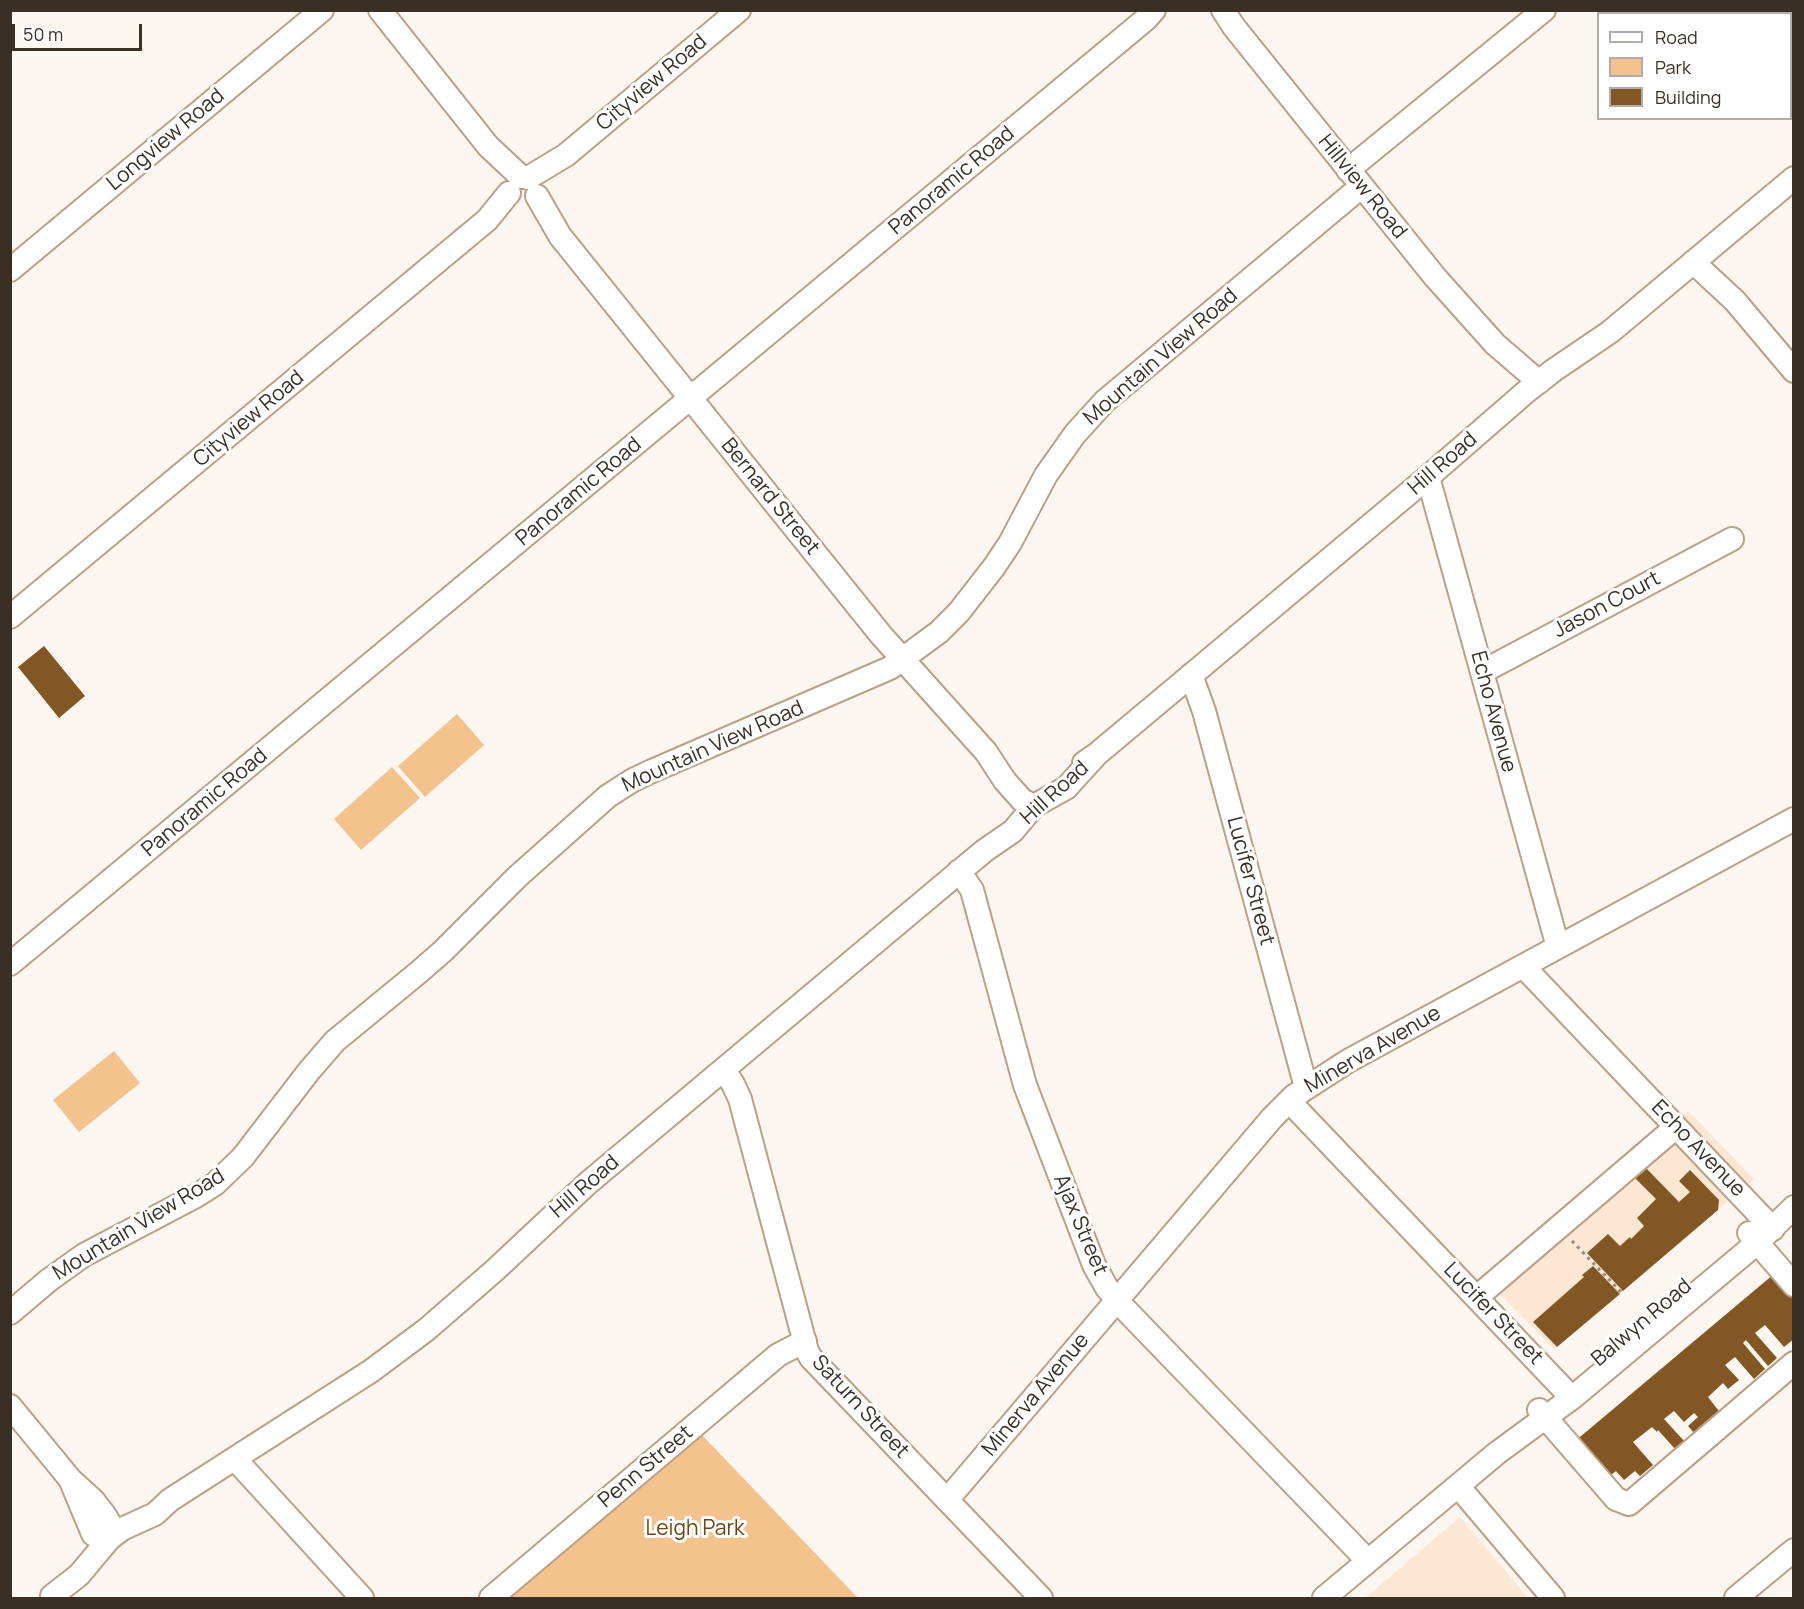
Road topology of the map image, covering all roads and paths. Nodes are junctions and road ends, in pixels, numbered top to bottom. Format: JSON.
{"nodes":[{"id":1,"x":322,"y":10,"type":"edge"},
{"id":2,"x":380,"y":10,"type":"edge"},
{"id":3,"x":739,"y":10,"type":"edge"},
{"id":4,"x":1216,"y":10,"type":"edge"},
{"id":5,"x":1544,"y":10,"type":"edge"},
{"id":6,"x":1153,"y":13,"type":"edge"},
{"id":7,"x":1228,"y":19,"type":"edge"},
{"id":8,"x":1355,"y":178,"type":"junction"},
{"id":9,"x":1794,"y":178,"type":"edge"},
{"id":10,"x":523,"y":191,"type":"junction"},
{"id":11,"x":1699,"y":258,"type":"junction"},
{"id":12,"x":10,"y":270,"type":"edge"},
{"id":13,"x":1794,"y":371,"type":"edge"},
{"id":14,"x":1533,"y":387,"type":"junction"},
{"id":15,"x":691,"y":398,"type":"junction"},
{"id":16,"x":1428,"y":477,"type":"junction"},
{"id":17,"x":1732,"y":538,"type":"dead end"},
{"id":18,"x":10,"y":617,"type":"edge"},
{"id":19,"x":903,"y":659,"type":"junction"},
{"id":20,"x":1482,"y":672,"type":"junction"},
{"id":21,"x":1191,"y":675,"type":"junction"},
{"id":22,"x":1028,"y":800,"type":"junction"},
{"id":23,"x":1794,"y":819,"type":"edge"},
{"id":24,"x":959,"y":871,"type":"junction"},
{"id":25,"x":1558,"y":947,"type":"junction"},
{"id":26,"x":10,"y":964,"type":"edge"},
{"id":27,"x":1523,"y":966,"type":"junction"},
{"id":28,"x":724,"y":1070,"type":"junction"},
{"id":29,"x":1297,"y":1094,"type":"junction"},
{"id":30,"x":1676,"y":1127,"type":"junction"},
{"id":31,"x":1794,"y":1199,"type":"edge"},
{"id":32,"x":1794,"y":1207,"type":"edge"},
{"id":33,"x":1558,"y":1226,"type":"junction"},
{"id":34,"x":1761,"y":1231,"type":"junction"},
{"id":35,"x":1794,"y":1285,"type":"edge"},
{"id":36,"x":1623,"y":1294,"type":"dead end"},
{"id":37,"x":1477,"y":1297,"type":"junction"},
{"id":38,"x":1117,"y":1299,"type":"junction"},
{"id":39,"x":10,"y":1313,"type":"edge"},
{"id":40,"x":805,"y":1341,"type":"junction"},
{"id":41,"x":1794,"y":1363,"type":"edge"},
{"id":42,"x":1568,"y":1393,"type":"junction"},
{"id":43,"x":10,"y":1406,"type":"edge"},
{"id":44,"x":1543,"y":1414,"type":"junction"},
{"id":45,"x":235,"y":1459,"type":"junction"},
{"id":46,"x":1458,"y":1486,"type":"junction"},
{"id":47,"x":947,"y":1500,"type":"junction"},
{"id":48,"x":104,"y":1531,"type":"junction"},
{"id":49,"x":1794,"y":1550,"type":"edge"},
{"id":50,"x":1368,"y":1562,"type":"junction"},
{"id":51,"x":50,"y":1597,"type":"edge"},
{"id":52,"x":362,"y":1599,"type":"edge"},
{"id":53,"x":491,"y":1599,"type":"edge"},
{"id":54,"x":1041,"y":1599,"type":"edge"},
{"id":55,"x":1324,"y":1599,"type":"edge"},
{"id":56,"x":1553,"y":1599,"type":"edge"},
{"id":57,"x":1737,"y":1599,"type":"edge"}],
"edges":[{"from":1,"to":12,"type":"street","name":"Longview Road"},
{"from":2,"to":10,"type":"street","name":"Bernard Street"},
{"from":3,"to":10,"type":"street","name":"Cityview Road"},
{"from":4,"to":7,"type":"street","name":"Hillview Road"},
{"from":5,"to":8,"type":"street","name":"Mountain View Road"},
{"from":6,"to":15,"type":"street","name":"Panoramic Road"},
{"from":7,"to":8,"type":"street","name":"Hillview Road"},
{"from":8,"to":14,"type":"street","name":"Hillview Road"},
{"from":8,"to":19,"type":"street","name":"Mountain View Road"},
{"from":9,"to":11,"type":"street","name":"Hill Road"},
{"from":10,"to":15,"type":"street","name":"Bernard Street"},
{"from":10,"to":18,"type":"street","name":"Cityview Road"},
{"from":11,"to":13,"type":"street"},
{"from":11,"to":14,"type":"street","name":"Hill Road"},
{"from":14,"to":16,"type":"street","name":"Hill Road"},
{"from":15,"to":19,"type":"street","name":"Bernard Street"},
{"from":15,"to":26,"type":"street","name":"Panoramic Road"},
{"from":16,"to":20,"type":"street","name":"Echo Avenue"},
{"from":16,"to":21,"type":"street","name":"Hill Road"},
{"from":17,"to":20,"type":"street","name":"Jason Court"},
{"from":19,"to":22,"type":"street","name":"Bernard Street"},
{"from":19,"to":39,"type":"street","name":"Mountain View Road"},
{"from":20,"to":25,"type":"street","name":"Echo Avenue"},
{"from":21,"to":22,"type":"street","name":"Hill Road"},
{"from":21,"to":29,"type":"street","name":"Lucifer Street"},
{"from":22,"to":24,"type":"street","name":"Hill Road"},
{"from":23,"to":25,"type":"street","name":"Minerva Avenue"},
{"from":24,"to":28,"type":"street","name":"Hill Road"},
{"from":24,"to":38,"type":"street","name":"Ajax Street"},
{"from":25,"to":27,"type":"street","name":"Minerva Avenue"},
{"from":27,"to":29,"type":"street","name":"Minerva Avenue"},
{"from":27,"to":30,"type":"street","name":"Echo Avenue"},
{"from":28,"to":40,"type":"street","name":"Saturn Street"},
{"from":28,"to":45,"type":"street","name":"Hill Road"},
{"from":29,"to":37,"type":"street","name":"Lucifer Street"},
{"from":29,"to":38,"type":"street","name":"Minerva Avenue"},
{"from":30,"to":33,"type":"street"},
{"from":30,"to":34,"type":"street","name":"Echo Avenue"},
{"from":31,"to":34,"type":"street","name":"Balwyn Road"},
{"from":32,"to":34,"type":"street","name":"Balwyn Road"},
{"from":33,"to":36,"type":"path"},
{"from":33,"to":37,"type":"street"},
{"from":34,"to":35,"type":"street","name":"Echo Avenue"},
{"from":34,"to":42,"type":"street","name":"Balwyn Road"},
{"from":37,"to":42,"type":"street","name":"Lucifer Street"},
{"from":38,"to":47,"type":"street","name":"Minerva Avenue"},
{"from":38,"to":50,"type":"street","name":"Ajax Street"},
{"from":40,"to":47,"type":"street","name":"Saturn Street"},
{"from":40,"to":53,"type":"street","name":"Penn Street"},
{"from":41,"to":44,"type":"street"},
{"from":42,"to":44,"type":"street","name":"Balwyn Road"},
{"from":43,"to":48,"type":"street"},
{"from":44,"to":46,"type":"street","name":"Balwyn Road"},
{"from":45,"to":48,"type":"street","name":"Hill Road"},
{"from":45,"to":52,"type":"street"},
{"from":46,"to":50,"type":"street","name":"Balwyn Road"},
{"from":46,"to":56,"type":"street"},
{"from":47,"to":54,"type":"street","name":"Saturn Street"},
{"from":48,"to":51,"type":"street","name":"Hill Road"},
{"from":49,"to":57,"type":"street"},
{"from":50,"to":55,"type":"street","name":"Balwyn Road"}]}
